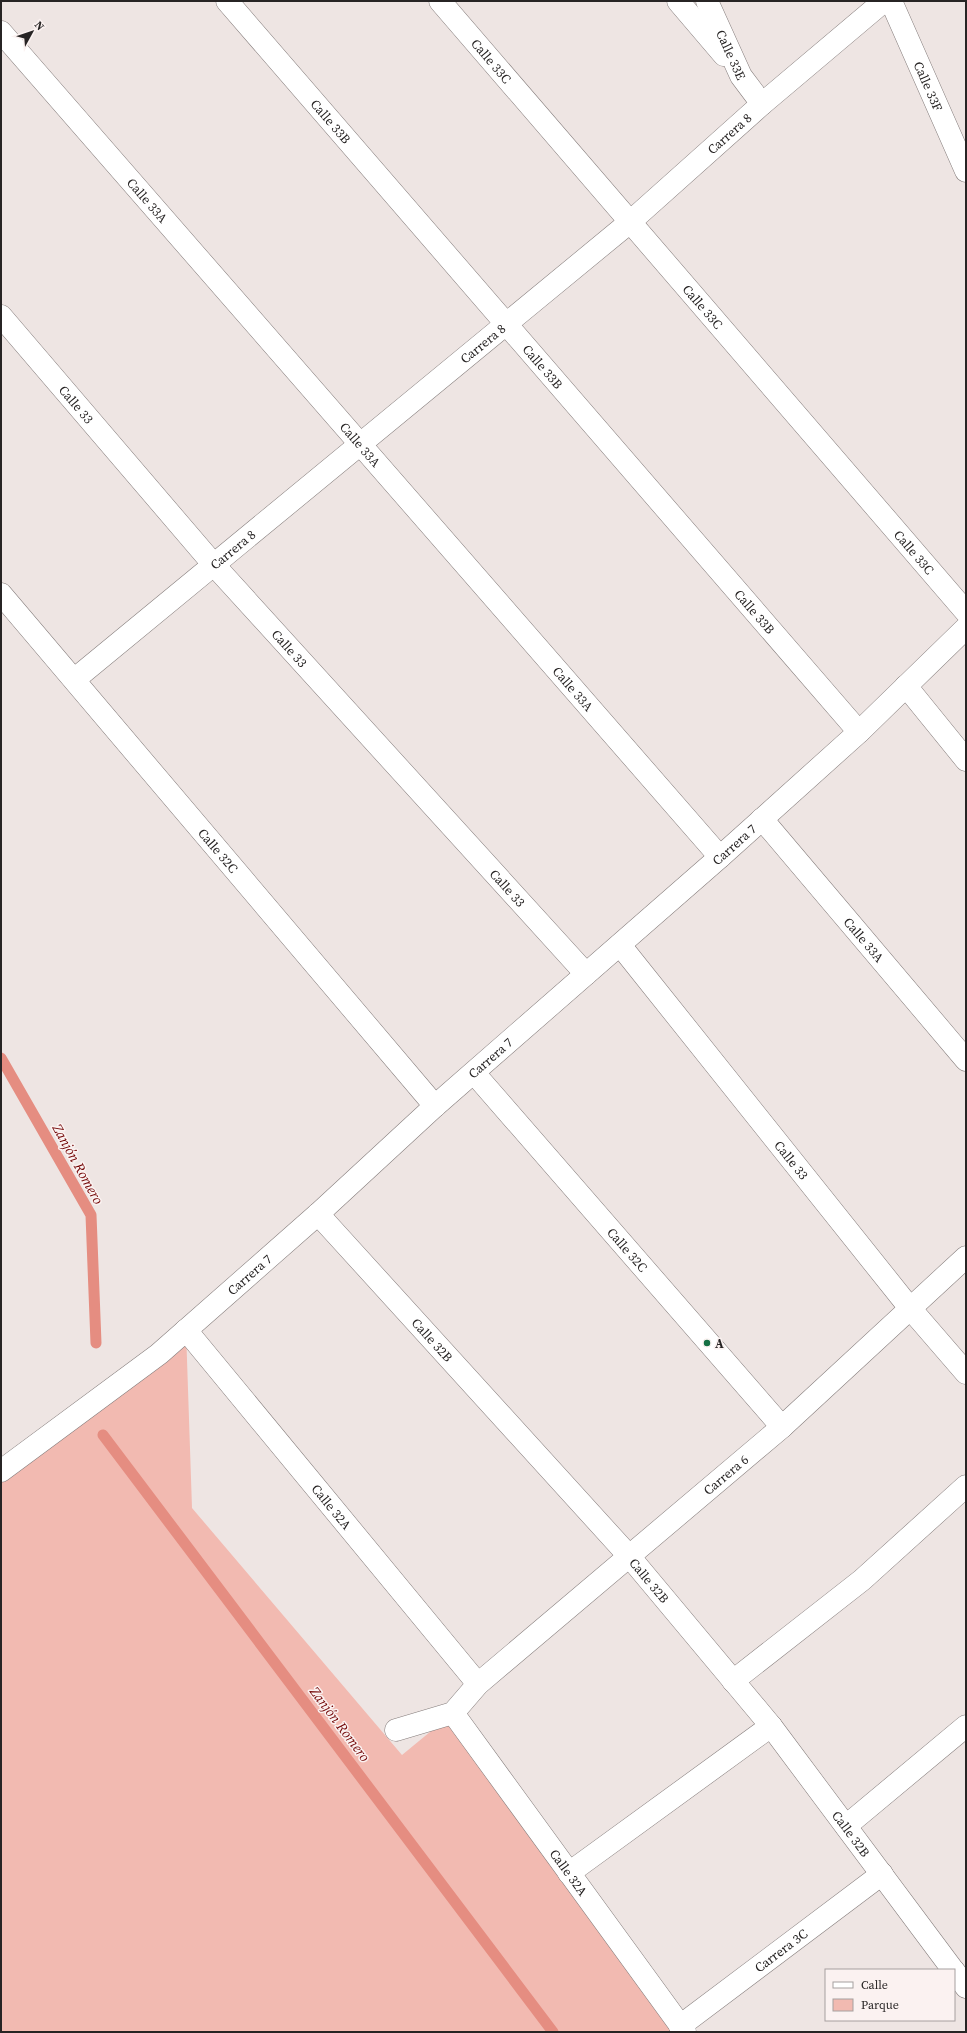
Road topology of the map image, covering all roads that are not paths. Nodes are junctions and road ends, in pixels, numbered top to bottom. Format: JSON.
{"nodes":[{"id":1,"x":227,"y":1,"type":"edge"},
{"id":2,"x":440,"y":1,"type":"edge"},
{"id":3,"x":678,"y":1,"type":"edge"},
{"id":4,"x":708,"y":1,"type":"edge"},
{"id":5,"x":884,"y":1,"type":"edge"},
{"id":6,"x":891,"y":1,"type":"edge"},
{"id":7,"x":1,"y":32,"type":"edge"},
{"id":8,"x":741,"y":76,"type":"junction"},
{"id":9,"x":762,"y":104,"type":"junction"},
{"id":10,"x":966,"y":171,"type":"edge"},
{"id":11,"x":630,"y":222,"type":"junction"},
{"id":12,"x":1,"y":316,"type":"edge"},
{"id":13,"x":506,"y":324,"type":"junction"},
{"id":14,"x":360,"y":444,"type":"junction"},
{"id":15,"x":214,"y":565,"type":"junction"},
{"id":16,"x":1,"y":594,"type":"edge"},
{"id":17,"x":966,"y":612,"type":"edge"},
{"id":18,"x":966,"y":628,"type":"edge"},
{"id":19,"x":75,"y":679,"type":"junction"},
{"id":20,"x":906,"y":686,"type":"junction"},
{"id":21,"x":859,"y":732,"type":"junction"},
{"id":22,"x":966,"y":760,"type":"edge"},
{"id":23,"x":762,"y":819,"type":"junction"},
{"id":24,"x":720,"y":857,"type":"junction"},
{"id":25,"x":620,"y":945,"type":"junction"},
{"id":26,"x":586,"y":974,"type":"junction"},
{"id":27,"x":966,"y":1060,"type":"edge"},
{"id":28,"x":474,"y":1073,"type":"junction"},
{"id":29,"x":435,"y":1106,"type":"junction"},
{"id":30,"x":318,"y":1214,"type":"junction"},
{"id":31,"x":966,"y":1257,"type":"edge"},
{"id":32,"x":909,"y":1307,"type":"junction"},
{"id":33,"x":186,"y":1330,"type":"junction"},
{"id":34,"x":966,"y":1373,"type":"edge"},
{"id":35,"x":782,"y":1427,"type":"junction"},
{"id":36,"x":1,"y":1471,"type":"edge"},
{"id":37,"x":966,"y":1486,"type":"edge"},
{"id":38,"x":629,"y":1556,"type":"junction"},
{"id":39,"x":733,"y":1681,"type":"junction"},
{"id":40,"x":478,"y":1684,"type":"junction"},
{"id":41,"x":453,"y":1713,"type":"junction"},
{"id":42,"x":771,"y":1726,"type":"junction"},
{"id":43,"x":966,"y":1726,"type":"edge"},
{"id":44,"x":396,"y":1730,"type":"dead end"},
{"id":45,"x":846,"y":1826,"type":"junction"},
{"id":46,"x":569,"y":1873,"type":"junction"},
{"id":47,"x":882,"y":1874,"type":"junction"},
{"id":48,"x":959,"y":1973,"type":"edge"},
{"id":49,"x":682,"y":2029,"type":"edge"}],
"edges":[{"from":1,"to":13,"type":"street","name":"Calle 33B"},
{"from":2,"to":11,"type":"street","name":"Calle 33C"},
{"from":3,"to":8,"type":"street"},
{"from":4,"to":8,"type":"street","name":"Calle 33E"},
{"from":5,"to":9,"type":"street","name":"Carrera 8"},
{"from":6,"to":10,"type":"street","name":"Calle 33F"},
{"from":7,"to":14,"type":"street","name":"Calle 33A"},
{"from":8,"to":9,"type":"street","name":"Calle 33E"},
{"from":9,"to":11,"type":"street","name":"Carrera 8"},
{"from":11,"to":13,"type":"street","name":"Carrera 8"},
{"from":11,"to":17,"type":"street","name":"Calle 33C"},
{"from":12,"to":15,"type":"street","name":"Calle 33"},
{"from":13,"to":14,"type":"street","name":"Carrera 8"},
{"from":13,"to":21,"type":"street","name":"Calle 33B"},
{"from":14,"to":15,"type":"street","name":"Carrera 8"},
{"from":14,"to":24,"type":"street","name":"Calle 33A"},
{"from":15,"to":19,"type":"street","name":"Carrera 8"},
{"from":15,"to":26,"type":"street","name":"Calle 33"},
{"from":16,"to":19,"type":"street","name":"Calle 32C"},
{"from":18,"to":20,"type":"street","name":"Carrera 7"},
{"from":19,"to":29,"type":"street","name":"Calle 32C"},
{"from":20,"to":21,"type":"street","name":"Carrera 7"},
{"from":20,"to":22,"type":"street"},
{"from":21,"to":23,"type":"street","name":"Carrera 7"},
{"from":23,"to":24,"type":"street","name":"Carrera 7"},
{"from":23,"to":27,"type":"street","name":"Calle 33A"},
{"from":24,"to":25,"type":"street","name":"Carrera 7"},
{"from":25,"to":26,"type":"street","name":"Carrera 7"},
{"from":25,"to":32,"type":"street","name":"Calle 33"},
{"from":26,"to":28,"type":"street","name":"Carrera 7"},
{"from":28,"to":29,"type":"street","name":"Carrera 7"},
{"from":28,"to":35,"type":"street","name":"Calle 32C"},
{"from":29,"to":30,"type":"street","name":"Carrera 7"},
{"from":30,"to":33,"type":"street","name":"Carrera 7"},
{"from":30,"to":38,"type":"street","name":"Calle 32B"},
{"from":31,"to":32,"type":"street","name":"Carrera 6"},
{"from":32,"to":34,"type":"street","name":"Calle 33"},
{"from":32,"to":35,"type":"street","name":"Carrera 6"},
{"from":33,"to":36,"type":"street","name":"Carrera 7"},
{"from":33,"to":40,"type":"street","name":"Calle 32A"},
{"from":35,"to":38,"type":"street","name":"Carrera 6"},
{"from":37,"to":39,"type":"street"},
{"from":38,"to":39,"type":"street","name":"Calle 32B"},
{"from":38,"to":40,"type":"street","name":"Carrera 6"},
{"from":39,"to":42,"type":"street","name":"Calle 32B"},
{"from":40,"to":41,"type":"street","name":"Carrera 6"},
{"from":41,"to":44,"type":"street"},
{"from":41,"to":46,"type":"street","name":"Calle 32A"},
{"from":42,"to":45,"type":"street","name":"Calle 32B"},
{"from":42,"to":46,"type":"street"},
{"from":43,"to":45,"type":"street"},
{"from":45,"to":47,"type":"street","name":"Calle 32B"},
{"from":46,"to":49,"type":"street","name":"Calle 32A"},
{"from":47,"to":48,"type":"street","name":"Calle 32B"},
{"from":47,"to":49,"type":"street","name":"Carrera 3C"}]}
